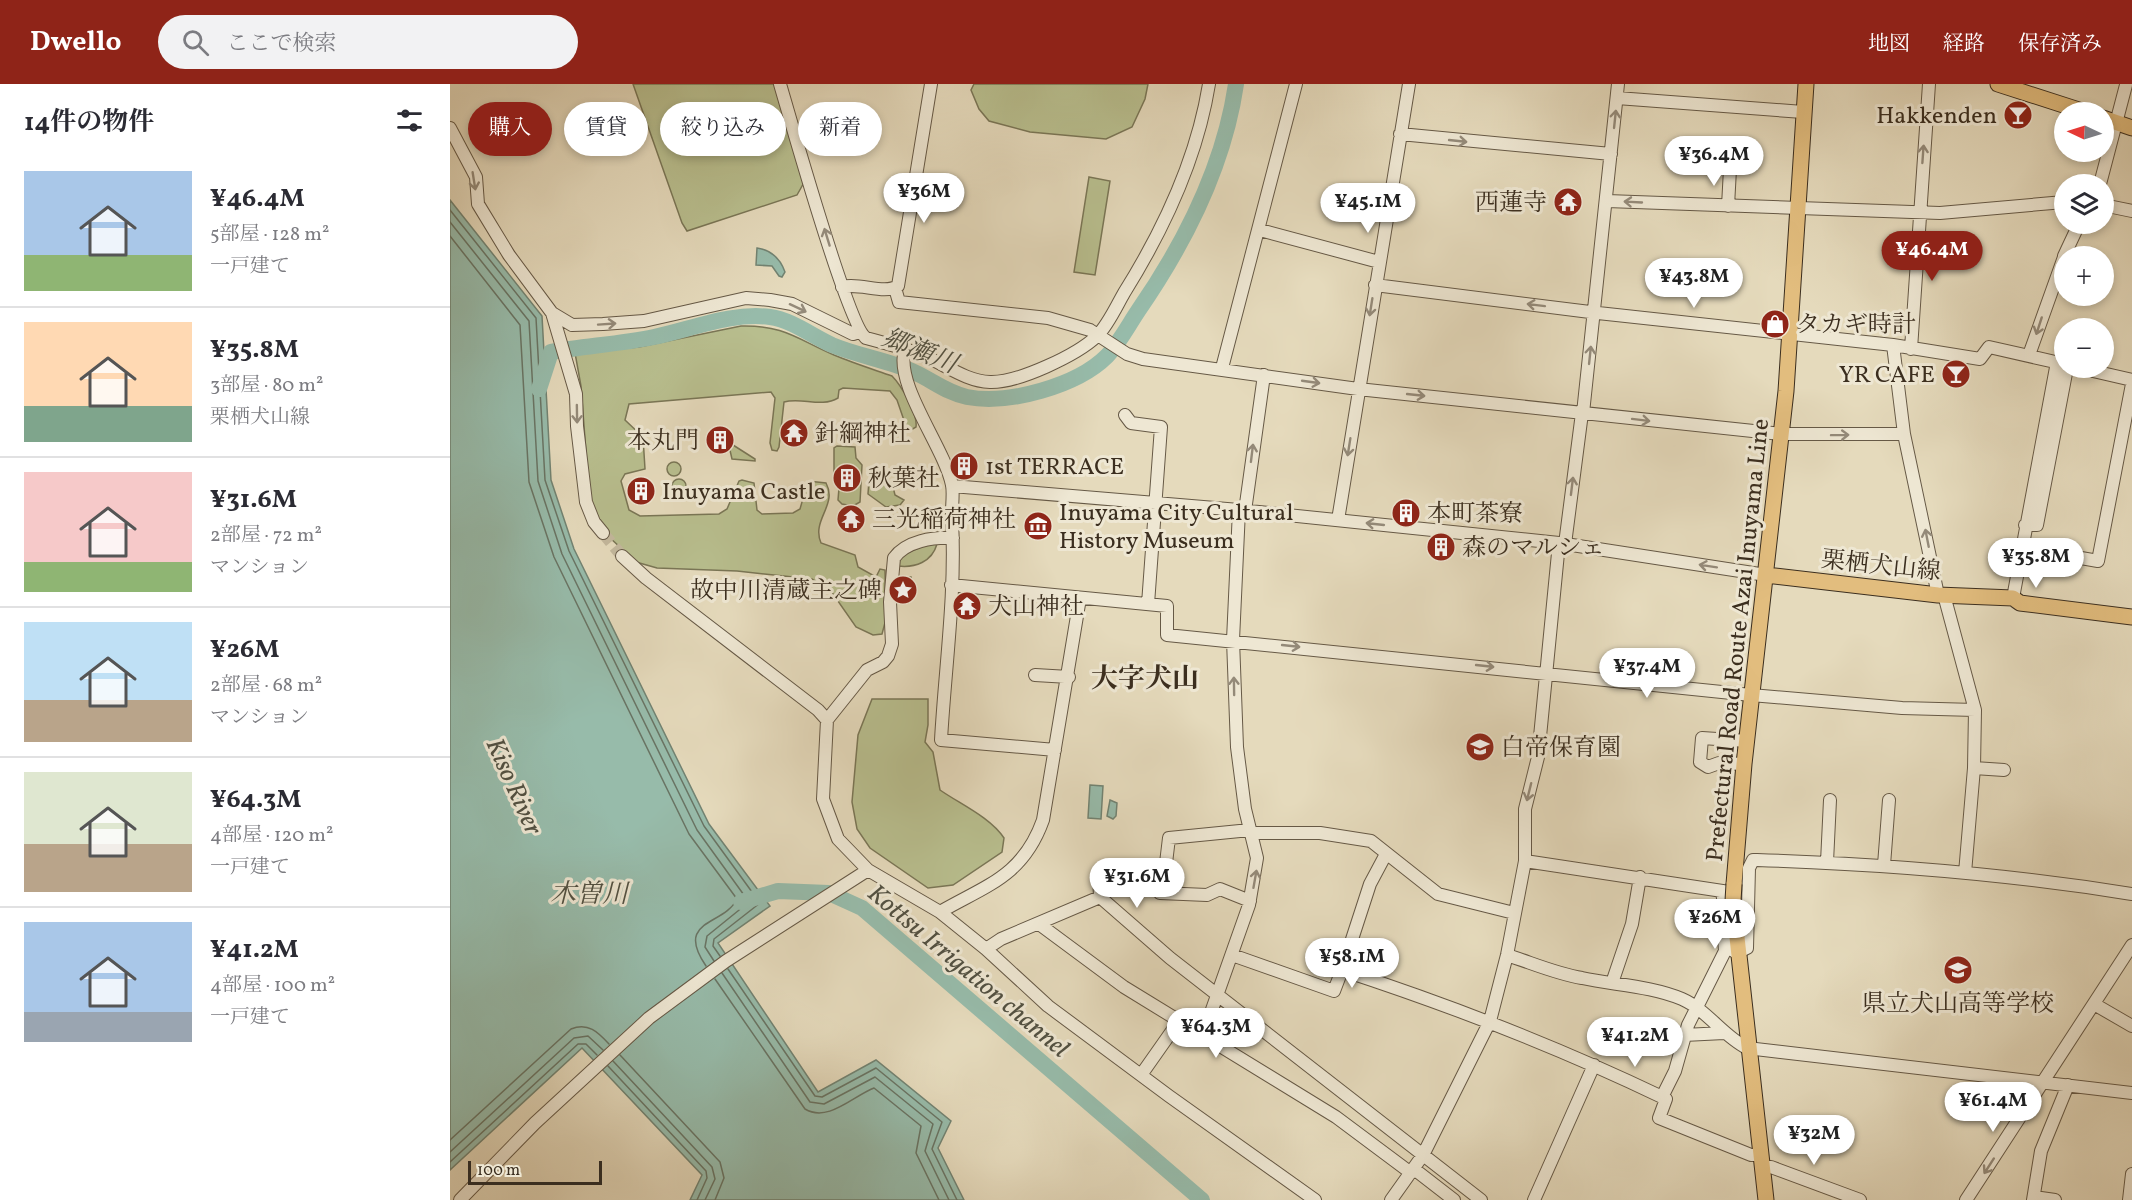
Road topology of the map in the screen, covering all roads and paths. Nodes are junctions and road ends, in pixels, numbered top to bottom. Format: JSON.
{"nodes":[{"id":1,"x":780,"y":84,"type":"edge"},
{"id":2,"x":931,"y":84,"type":"edge"},
{"id":3,"x":1209,"y":84,"type":"edge"},
{"id":4,"x":1296,"y":84,"type":"edge"},
{"id":5,"x":1409,"y":84,"type":"edge"},
{"id":6,"x":1618,"y":84,"type":"edge"},
{"id":7,"x":1806,"y":84,"type":"edge"},
{"id":8,"x":1929,"y":84,"type":"edge"},
{"id":9,"x":1998,"y":84,"type":"edge"},
{"id":10,"x":2125,"y":84,"type":"edge"},
{"id":11,"x":2132,"y":86,"type":"edge"},
{"id":12,"x":2022,"y":87,"type":"edge"},
{"id":13,"x":1617,"y":98,"type":"junction"},
{"id":14,"x":2060,"y":102,"type":"edge"},
{"id":15,"x":2114,"y":109,"type":"edge"},
{"id":16,"x":1803,"y":112,"type":"junction"},
{"id":17,"x":2114,"y":122,"type":"edge"},
{"id":18,"x":450,"y":128,"type":"edge"},
{"id":19,"x":2132,"y":128,"type":"edge"},
{"id":20,"x":1400,"y":134,"type":"junction"},
{"id":21,"x":1611,"y":154,"type":"junction"},
{"id":22,"x":1730,"y":170,"type":"dead end"},
{"id":23,"x":1607,"y":201,"type":"junction"},
{"id":24,"x":2054,"y":203,"type":"edge"},
{"id":25,"x":1728,"y":206,"type":"junction"},
{"id":26,"x":2114,"y":207,"type":"edge"},
{"id":27,"x":1796,"y":209,"type":"junction"},
{"id":28,"x":2132,"y":211,"type":"edge"},
{"id":29,"x":1921,"y":212,"type":"junction"},
{"id":30,"x":1260,"y":230,"type":"junction"},
{"id":31,"x":1378,"y":262,"type":"junction"},
{"id":32,"x":1375,"y":285,"type":"junction"},
{"id":33,"x":2054,"y":285,"type":"edge"},
{"id":34,"x":842,"y":287,"type":"junction"},
{"id":35,"x":895,"y":288,"type":"junction"},
{"id":36,"x":552,"y":313,"type":"junction"},
{"id":37,"x":1594,"y":313,"type":"junction"},
{"id":38,"x":859,"y":332,"type":"junction"},
{"id":39,"x":1790,"y":334,"type":"junction"},
{"id":40,"x":1102,"y":337,"type":"junction"},
{"id":41,"x":1893,"y":345,"type":"junction"},
{"id":42,"x":905,"y":349,"type":"junction"},
{"id":43,"x":1911,"y":349,"type":"junction"},
{"id":44,"x":2029,"y":355,"type":"junction"},
{"id":45,"x":2054,"y":362,"type":"edge"},
{"id":46,"x":1222,"y":368,"type":"junction"},
{"id":47,"x":1264,"y":375,"type":"junction"},
{"id":48,"x":2114,"y":377,"type":"edge"},
{"id":49,"x":2060,"y":378,"type":"edge"},
{"id":50,"x":2132,"y":382,"type":"edge"},
{"id":51,"x":1358,"y":389,"type":"junction"},
{"id":52,"x":1582,"y":413,"type":"junction"},
{"id":53,"x":1125,"y":415,"type":"dead end"},
{"id":54,"x":1781,"y":434,"type":"junction"},
{"id":55,"x":1904,"y":434,"type":"junction"},
{"id":56,"x":952,"y":486,"type":"junction"},
{"id":57,"x":1154,"y":502,"type":"junction"},
{"id":58,"x":1242,"y":511,"type":"junction"},
{"id":59,"x":1338,"y":520,"type":"junction"},
{"id":60,"x":603,"y":533,"type":"tunnel mouth"},
{"id":61,"x":953,"y":537,"type":"junction"},
{"id":62,"x":1562,"y":543,"type":"junction"},
{"id":63,"x":622,"y":556,"type":"tunnel mouth"},
{"id":64,"x":2019,"y":567,"type":"junction"},
{"id":65,"x":1766,"y":575,"type":"junction"},
{"id":66,"x":951,"y":585,"type":"junction"},
{"id":67,"x":1941,"y":595,"type":"junction"},
{"id":68,"x":1080,"y":598,"type":"junction"},
{"id":69,"x":2013,"y":598,"type":"junction"},
{"id":70,"x":1148,"y":604,"type":"junction"},
{"id":71,"x":2132,"y":617,"type":"edge"},
{"id":72,"x":1233,"y":640,"type":"junction"},
{"id":73,"x":1547,"y":672,"type":"junction"},
{"id":74,"x":1035,"y":675,"type":"dead end"},
{"id":75,"x":1069,"y":677,"type":"junction"},
{"id":76,"x":1751,"y":695,"type":"junction"},
{"id":77,"x":1975,"y":710,"type":"junction"},
{"id":78,"x":826,"y":720,"type":"junction"},
{"id":79,"x":1747,"y":741,"type":"junction"},
{"id":80,"x":1056,"y":750,"type":"junction"},
{"id":81,"x":1744,"y":764,"type":"junction"},
{"id":82,"x":1974,"y":768,"type":"junction"},
{"id":83,"x":2004,"y":770,"type":"dead end"},
{"id":84,"x":1830,"y":800,"type":"dead end"},
{"id":85,"x":1889,"y":800,"type":"dead end"},
{"id":86,"x":1250,"y":831,"type":"junction"},
{"id":87,"x":1386,"y":854,"type":"junction"},
{"id":88,"x":1525,"y":861,"type":"junction"},
{"id":89,"x":1827,"y":862,"type":"junction"},
{"id":90,"x":1884,"y":865,"type":"junction"},
{"id":91,"x":868,"y":870,"type":"junction"},
{"id":92,"x":1155,"y":870,"type":"junction"},
{"id":93,"x":1965,"y":873,"type":"junction"},
{"id":94,"x":1640,"y":877,"type":"junction"},
{"id":95,"x":1722,"y":891,"type":"junction"},
{"id":96,"x":1748,"y":894,"type":"junction"},
{"id":97,"x":2132,"y":894,"type":"edge"},
{"id":98,"x":1100,"y":897,"type":"junction"},
{"id":99,"x":1250,"y":901,"type":"junction"},
{"id":100,"x":940,"y":912,"type":"junction"},
{"id":101,"x":1514,"y":913,"type":"junction"},
{"id":102,"x":1040,"y":924,"type":"junction"},
{"id":103,"x":1726,"y":925,"type":"junction"},
{"id":104,"x":986,"y":949,"type":"junction"},
{"id":105,"x":1737,"y":953,"type":"junction"},
{"id":106,"x":2130,"y":953,"type":"edge"},
{"id":107,"x":1232,"y":955,"type":"junction"},
{"id":108,"x":1508,"y":955,"type":"junction"},
{"id":109,"x":1342,"y":970,"type":"junction"},
{"id":110,"x":1612,"y":983,"type":"junction"},
{"id":111,"x":1218,"y":995,"type":"junction"},
{"id":112,"x":2094,"y":1004,"type":"junction"},
{"id":113,"x":1697,"y":1008,"type":"junction"},
{"id":114,"x":1179,"y":1021,"type":"junction"},
{"id":115,"x":1490,"y":1021,"type":"junction"},
{"id":116,"x":2132,"y":1026,"type":"edge"},
{"id":117,"x":1724,"y":1034,"type":"junction"},
{"id":118,"x":1203,"y":1035,"type":"junction"},
{"id":119,"x":1684,"y":1035,"type":"junction"},
{"id":120,"x":1748,"y":1048,"type":"junction"},
{"id":121,"x":1594,"y":1065,"type":"junction"},
{"id":122,"x":1141,"y":1075,"type":"junction"},
{"id":123,"x":2044,"y":1082,"type":"junction"},
{"id":124,"x":2068,"y":1085,"type":"junction"},
{"id":125,"x":2132,"y":1093,"type":"edge"},
{"id":126,"x":1662,"y":1097,"type":"junction"},
{"id":127,"x":1423,"y":1155,"type":"junction"},
{"id":128,"x":1761,"y":1161,"type":"junction"},
{"id":129,"x":1413,"y":1171,"type":"junction"},
{"id":130,"x":2132,"y":1174,"type":"edge"},
{"id":131,"x":2033,"y":1198,"type":"edge"},
{"id":132,"x":460,"y":1200,"type":"edge"},
{"id":133,"x":1315,"y":1200,"type":"edge"},
{"id":134,"x":1392,"y":1200,"type":"edge"},
{"id":135,"x":1454,"y":1200,"type":"edge"},
{"id":136,"x":1481,"y":1200,"type":"edge"},
{"id":137,"x":1534,"y":1200,"type":"edge"},
{"id":138,"x":1766,"y":1200,"type":"edge"},
{"id":139,"x":1860,"y":1200,"type":"edge"},
{"id":140,"x":1966,"y":1200,"type":"edge"},
{"id":141,"x":2055,"y":1200,"type":"edge"},
{"id":142,"x":2129,"y":1200,"type":"edge"}],
"edges":[{"from":34,"to":1,"type":"street","one_way":true},
{"from":2,"to":35,"type":"street"},
{"from":3,"to":40,"type":"street"},
{"from":4,"to":30,"type":"street"},
{"from":5,"to":20,"type":"street"},
{"from":6,"to":13,"type":"street"},
{"from":7,"to":16,"type":"main road","name":"Prefectural Road Route Azai Inuyama Line"},
{"from":29,"to":8,"type":"street","one_way":true},
{"from":9,"to":12,"type":"main road"},
{"from":10,"to":11,"type":"street"},
{"from":10,"to":15,"type":"street"},
{"from":12,"to":14,"type":"main road"},
{"from":13,"to":16,"type":"street"},
{"from":21,"to":13,"type":"street","one_way":true},
{"from":16,"to":27,"type":"main road","name":"Prefectural Road Route Azai Inuyama Line"},
{"from":17,"to":19,"type":"main road"},
{"from":18,"to":36,"type":"street","one_way":true},
{"from":20,"to":21,"type":"street","one_way":true},
{"from":20,"to":31,"type":"street"},
{"from":21,"to":23,"type":"street"},
{"from":22,"to":25,"type":"street"},
{"from":25,"to":23,"type":"street","one_way":true},
{"from":23,"to":37,"type":"street"},
{"from":24,"to":29,"type":"street"},
{"from":25,"to":27,"type":"street"},
{"from":26,"to":28,"type":"street"},
{"from":27,"to":29,"type":"street"},
{"from":27,"to":39,"type":"main road","name":"Prefectural Road Route Azai Inuyama Line"},
{"from":29,"to":43,"type":"street"},
{"from":30,"to":31,"type":"street"},
{"from":30,"to":46,"type":"street"},
{"from":31,"to":32,"type":"street"},
{"from":37,"to":32,"type":"street","one_way":true},
{"from":32,"to":51,"type":"street","one_way":true},
{"from":33,"to":44,"type":"street","one_way":true},
{"from":34,"to":35,"type":"street"},
{"from":34,"to":38,"type":"street"},
{"from":35,"to":40,"type":"street"},
{"from":36,"to":38,"type":"street","one_way":true},
{"from":36,"to":60,"type":"street","one_way":true},
{"from":37,"to":39,"type":"street"},
{"from":52,"to":37,"type":"street","one_way":true},
{"from":38,"to":42,"type":"street"},
{"from":39,"to":41,"type":"street"},
{"from":39,"to":54,"type":"main road","name":"Prefectural Road Route Azai Inuyama Line"},
{"from":40,"to":42,"type":"street"},
{"from":40,"to":46,"type":"street"},
{"from":41,"to":43,"type":"street"},
{"from":41,"to":55,"type":"street"},
{"from":42,"to":56,"type":"street"},
{"from":43,"to":44,"type":"street"},
{"from":44,"to":45,"type":"street"},
{"from":46,"to":47,"type":"street"},
{"from":47,"to":51,"type":"street","one_way":true},
{"from":58,"to":47,"type":"street","one_way":true},
{"from":48,"to":50,"type":"street"},
{"from":49,"to":64,"type":"street"},
{"from":50,"to":64,"type":"street"},
{"from":51,"to":52,"type":"street","one_way":true},
{"from":51,"to":59,"type":"street","one_way":true},
{"from":52,"to":54,"type":"street","one_way":true},
{"from":62,"to":52,"type":"street","one_way":true},
{"from":53,"to":57,"type":"street"},
{"from":54,"to":55,"type":"street","one_way":true},
{"from":54,"to":65,"type":"main road","name":"Prefectural Road Route Azai Inuyama Line"},
{"from":67,"to":55,"type":"street","one_way":true},
{"from":56,"to":57,"type":"street"},
{"from":56,"to":61,"type":"street"},
{"from":57,"to":58,"type":"street"},
{"from":57,"to":70,"type":"street"},
{"from":58,"to":59,"type":"street"},
{"from":58,"to":72,"type":"street"},
{"from":62,"to":59,"type":"street","one_way":true},
{"from":61,"to":66,"type":"street"},
{"from":61,"to":78,"type":"street"},
{"from":65,"to":62,"type":"street","one_way":true},
{"from":62,"to":73,"type":"street"},
{"from":63,"to":78,"type":"street"},
{"from":64,"to":69,"type":"street"},
{"from":65,"to":67,"type":"main road","name":"栗栖犬山線"},
{"from":65,"to":76,"type":"main road","name":"Prefectural Road Route Azai Inuyama Line"},
{"from":66,"to":68,"type":"street"},
{"from":66,"to":80,"type":"street"},
{"from":67,"to":69,"type":"main road","name":"栗栖犬山線"},
{"from":67,"to":77,"type":"street"},
{"from":68,"to":70,"type":"street"},
{"from":68,"to":75,"type":"street"},
{"from":69,"to":71,"type":"main road","name":"栗栖犬山線"},
{"from":70,"to":72,"type":"street"},
{"from":72,"to":73,"type":"street","one_way":true},
{"from":86,"to":72,"type":"street","one_way":true},
{"from":73,"to":76,"type":"street"},
{"from":73,"to":88,"type":"street","one_way":true},
{"from":74,"to":75,"type":"street"},
{"from":75,"to":80,"type":"street"},
{"from":76,"to":77,"type":"street"},
{"from":76,"to":79,"type":"main road","name":"Prefectural Road Route Azai Inuyama Line"},
{"from":77,"to":82,"type":"street"},
{"from":78,"to":91,"type":"street"},
{"from":79,"to":81,"type":"main road","name":"Prefectural Road Route Azai Inuyama Line"},
{"from":79,"to":81,"type":"street"},
{"from":80,"to":100,"type":"street"},
{"from":81,"to":105,"type":"main road","name":"Prefectural Road Route Azai Inuyama Line","bridge":true},
{"from":82,"to":83,"type":"street"},
{"from":82,"to":93,"type":"street"},
{"from":84,"to":89,"type":"street"},
{"from":85,"to":90,"type":"street"},
{"from":86,"to":87,"type":"street"},
{"from":86,"to":92,"type":"street"},
{"from":99,"to":86,"type":"street","one_way":true},
{"from":87,"to":101,"type":"street"},
{"from":87,"to":109,"type":"street"},
{"from":88,"to":94,"type":"street"},
{"from":88,"to":101,"type":"street"},
{"from":89,"to":90,"type":"street"},
{"from":89,"to":96,"type":"street"},
{"from":90,"to":93,"type":"street"},
{"from":91,"to":100,"type":"street"},
{"from":91,"to":132,"type":"street"},
{"from":92,"to":98,"type":"street"},
{"from":92,"to":99,"type":"street"},
{"from":93,"to":97,"type":"street"},
{"from":94,"to":95,"type":"street"},
{"from":94,"to":110,"type":"street"},
{"from":95,"to":96,"type":"street"},
{"from":95,"to":103,"type":"street"},
{"from":96,"to":105,"type":"street"},
{"from":98,"to":102,"type":"street"},
{"from":98,"to":111,"type":"street"},
{"from":99,"to":107,"type":"street"},
{"from":100,"to":104,"type":"street"},
{"from":101,"to":108,"type":"street"},
{"from":102,"to":104,"type":"street"},
{"from":102,"to":114,"type":"street"},
{"from":103,"to":105,"type":"street"},
{"from":103,"to":113,"type":"street"},
{"from":104,"to":122,"type":"street"},
{"from":105,"to":120,"type":"main road","name":"Prefectural Road Route Azai Inuyama Line"},
{"from":106,"to":112,"type":"street"},
{"from":107,"to":109,"type":"street"},
{"from":107,"to":111,"type":"street"},
{"from":108,"to":110,"type":"street"},
{"from":108,"to":115,"type":"street"},
{"from":109,"to":115,"type":"street"},
{"from":110,"to":113,"type":"street"},
{"from":111,"to":118,"type":"street"},
{"from":111,"to":127,"type":"street"},
{"from":112,"to":116,"type":"street"},
{"from":112,"to":123,"type":"street"},
{"from":113,"to":117,"type":"street"},
{"from":113,"to":119,"type":"street"},
{"from":114,"to":118,"type":"street"},
{"from":114,"to":122,"type":"street"},
{"from":115,"to":121,"type":"street"},
{"from":115,"to":127,"type":"street"},
{"from":117,"to":119,"type":"street"},
{"from":117,"to":120,"type":"street"},
{"from":118,"to":129,"type":"street"},
{"from":119,"to":126,"type":"street"},
{"from":120,"to":123,"type":"street"},
{"from":120,"to":128,"type":"main road","name":"Prefectural Road Route Azai Inuyama Line"},
{"from":121,"to":126,"type":"street"},
{"from":121,"to":137,"type":"street"},
{"from":122,"to":133,"type":"street"},
{"from":123,"to":124,"type":"street"},
{"from":123,"to":140,"type":"street","one_way":true},
{"from":124,"to":125,"type":"street"},
{"from":124,"to":131,"type":"street"},
{"from":126,"to":128,"type":"street"},
{"from":127,"to":129,"type":"street"},
{"from":127,"to":136,"type":"street"},
{"from":128,"to":138,"type":"main road","name":"Prefectural Road Route Azai Inuyama Line"},
{"from":128,"to":139,"type":"street"},
{"from":129,"to":134,"type":"street"},
{"from":129,"to":135,"type":"street"},
{"from":130,"to":142,"type":"street"},
{"from":131,"to":141,"type":"street"}]}
